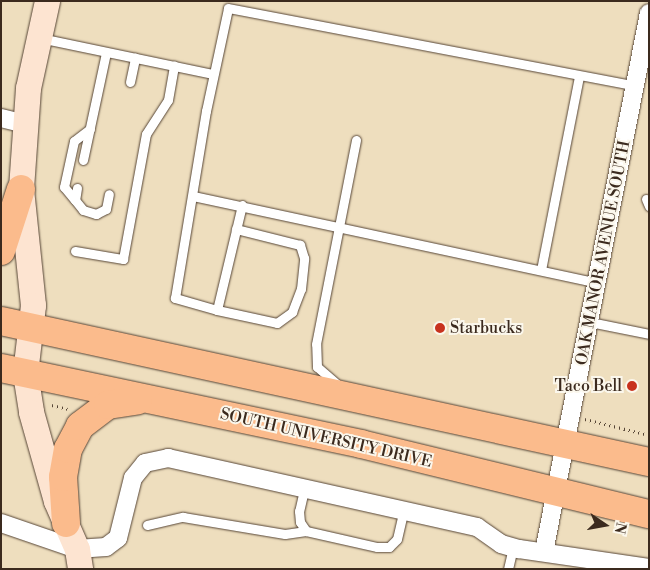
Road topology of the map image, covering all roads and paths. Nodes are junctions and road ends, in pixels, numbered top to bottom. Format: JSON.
{"nodes":[{"id":1,"x":47,"y":1,"type":"edge"},
{"id":2,"x":649,"y":13,"type":"edge"},
{"id":3,"x":40,"y":38,"type":"junction"},
{"id":4,"x":106,"y":52,"type":"junction"},
{"id":5,"x":135,"y":58,"type":"junction"},
{"id":6,"x":174,"y":66,"type":"junction"},
{"id":7,"x":213,"y":74,"type":"junction"},
{"id":8,"x":579,"y":77,"type":"junction"},
{"id":9,"x":130,"y":82,"type":"dead end"},
{"id":10,"x":635,"y":86,"type":"junction"},
{"id":11,"x":1,"y":118,"type":"edge"},
{"id":12,"x":25,"y":124,"type":"junction"},
{"id":13,"x":90,"y":129,"type":"junction"},
{"id":14,"x":356,"y":140,"type":"dead end"},
{"id":15,"x":83,"y":160,"type":"dead end"},
{"id":16,"x":77,"y":188,"type":"dead end"},
{"id":17,"x":21,"y":189,"type":"junction"},
{"id":18,"x":109,"y":194,"type":"dead end"},
{"id":19,"x":193,"y":196,"type":"junction"},
{"id":20,"x":75,"y":200,"type":"junction"},
{"id":21,"x":242,"y":205,"type":"junction"},
{"id":22,"x":339,"y":228,"type":"junction"},
{"id":23,"x":236,"y":229,"type":"junction"},
{"id":24,"x":1,"y":251,"type":"edge"},
{"id":25,"x":75,"y":251,"type":"dead end"},
{"id":26,"x":541,"y":270,"type":"junction"},
{"id":27,"x":598,"y":283,"type":"junction"},
{"id":28,"x":217,"y":310,"type":"junction"},
{"id":29,"x":1,"y":321,"type":"edge"},
{"id":30,"x":590,"y":322,"type":"junction"},
{"id":31,"x":31,"y":328,"type":"junction"},
{"id":32,"x":649,"y":334,"type":"edge"},
{"id":33,"x":13,"y":371,"type":"edge"},
{"id":34,"x":352,"y":397,"type":"junction"},
{"id":35,"x":145,"y":399,"type":"junction"},
{"id":36,"x":572,"y":416,"type":"junction"},
{"id":37,"x":649,"y":435,"type":"edge"},
{"id":38,"x":567,"y":445,"type":"junction"},
{"id":39,"x":649,"y":462,"type":"edge"},
{"id":40,"x":304,"y":490,"type":"junction"},
{"id":41,"x":557,"y":492,"type":"junction"},
{"id":42,"x":403,"y":512,"type":"junction"},
{"id":43,"x":649,"y":514,"type":"edge"},
{"id":44,"x":1,"y":523,"type":"edge"},
{"id":45,"x":66,"y":523,"type":"junction"},
{"id":46,"x":147,"y":525,"type":"dead end"},
{"id":47,"x":306,"y":531,"type":"junction"},
{"id":48,"x":513,"y":547,"type":"junction"},
{"id":49,"x":544,"y":552,"type":"junction"},
{"id":50,"x":78,"y":559,"type":"edge"},
{"id":51,"x":649,"y":568,"type":"edge"},
{"id":52,"x":508,"y":569,"type":"edge"}],
"edges":[{"from":1,"to":3,"type":"street"},
{"from":2,"to":10,"type":"street","name":"OAK MANOR AVENUE SOUTH"},
{"from":3,"to":4,"type":"lane"},
{"from":3,"to":12,"type":"street"},
{"from":4,"to":5,"type":"lane"},
{"from":4,"to":13,"type":"lane"},
{"from":5,"to":6,"type":"lane"},
{"from":5,"to":9,"type":"lane"},
{"from":6,"to":7,"type":"lane"},
{"from":6,"to":25,"type":"lane"},
{"from":7,"to":8,"type":"lane"},
{"from":7,"to":19,"type":"lane"},
{"from":8,"to":10,"type":"lane"},
{"from":8,"to":26,"type":"lane"},
{"from":10,"to":27,"type":"street","name":"OAK MANOR AVENUE SOUTH"},
{"from":11,"to":12,"type":"street"},
{"from":12,"to":17,"type":"street"},
{"from":13,"to":15,"type":"lane"},
{"from":13,"to":20,"type":"lane"},
{"from":14,"to":22,"type":"lane"},
{"from":16,"to":20,"type":"lane"},
{"from":17,"to":24,"type":"main road"},
{"from":17,"to":31,"type":"street"},
{"from":18,"to":20,"type":"lane"},
{"from":19,"to":21,"type":"lane"},
{"from":19,"to":28,"type":"lane"},
{"from":21,"to":22,"type":"lane"},
{"from":21,"to":23,"type":"lane"},
{"from":22,"to":26,"type":"lane"},
{"from":22,"to":34,"type":"lane"},
{"from":23,"to":28,"type":"lane"},
{"from":23,"to":28,"type":"lane"},
{"from":26,"to":27,"type":"lane"},
{"from":27,"to":30,"type":"street","name":"OAK MANOR AVENUE SOUTH"},
{"from":29,"to":31,"type":"main road"},
{"from":30,"to":32,"type":"lane"},
{"from":30,"to":36,"type":"street","name":"OAK MANOR AVENUE SOUTH"},
{"from":31,"to":33,"type":"street"},
{"from":31,"to":34,"type":"main road"},
{"from":33,"to":35,"type":"main road","name":"SOUTH UNIVERSITY DRIVE"},
{"from":33,"to":45,"type":"street"},
{"from":34,"to":38,"type":"main road"},
{"from":35,"to":41,"type":"main road","name":"SOUTH UNIVERSITY DRIVE"},
{"from":35,"to":45,"type":"main road"},
{"from":36,"to":37,"type":"path"},
{"from":36,"to":38,"type":"street","name":"OAK MANOR AVENUE SOUTH"},
{"from":38,"to":39,"type":"main road"},
{"from":38,"to":41,"type":"street","name":"OAK MANOR AVENUE SOUTH"},
{"from":40,"to":42,"type":"street"},
{"from":40,"to":47,"type":"lane"},
{"from":40,"to":50,"type":"street"},
{"from":41,"to":43,"type":"main road","name":"SOUTH UNIVERSITY DRIVE"},
{"from":41,"to":49,"type":"street","name":"OAK MANOR AVENUE SOUTH"},
{"from":42,"to":47,"type":"lane"},
{"from":42,"to":48,"type":"street"},
{"from":44,"to":50,"type":"street"},
{"from":45,"to":50,"type":"street"},
{"from":46,"to":47,"type":"lane"},
{"from":48,"to":49,"type":"street"},
{"from":48,"to":52,"type":"lane"},
{"from":49,"to":51,"type":"street"}]}
